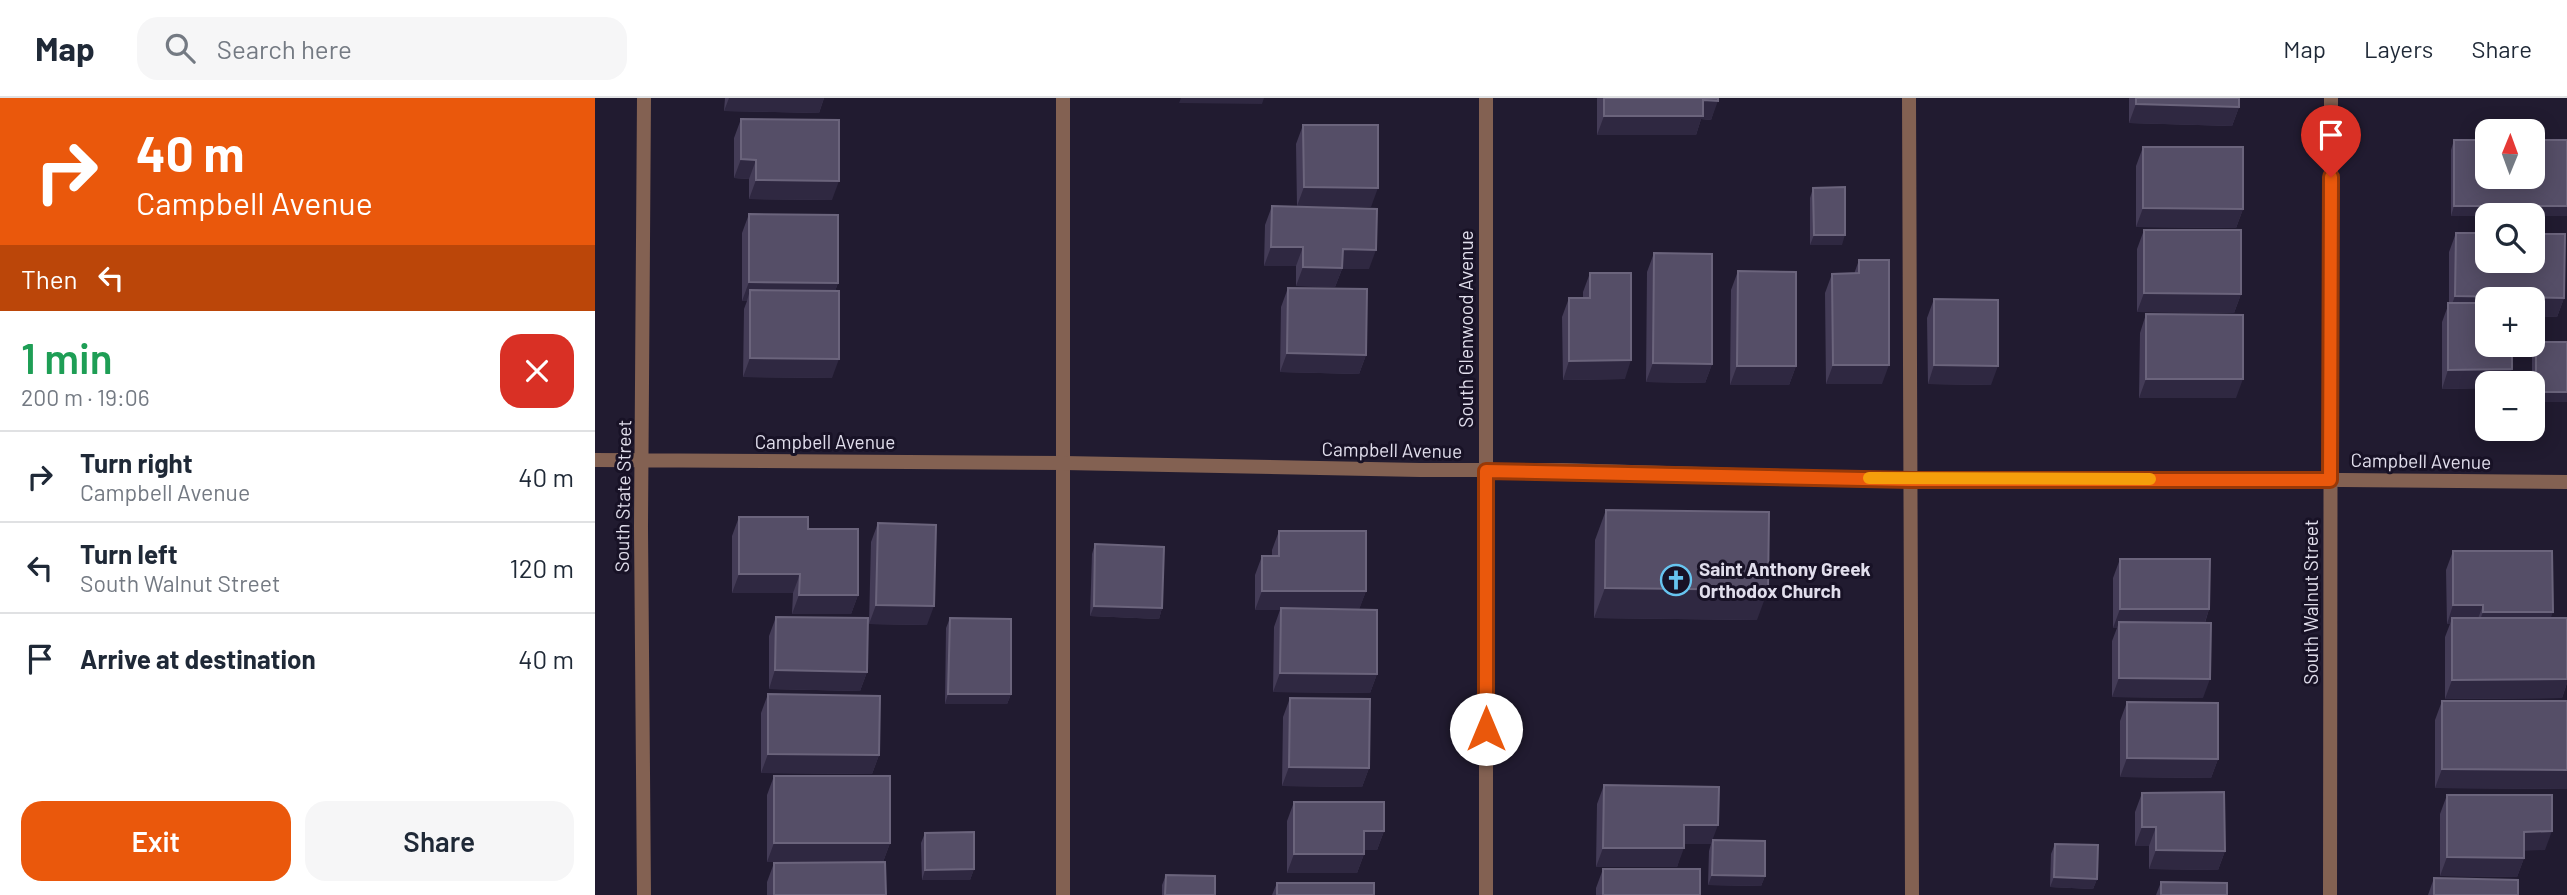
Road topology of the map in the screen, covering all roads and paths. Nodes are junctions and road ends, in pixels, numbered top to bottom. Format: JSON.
{"nodes":[{"id":1,"x":644,"y":98,"type":"edge"},
{"id":2,"x":1063,"y":98,"type":"edge"},
{"id":3,"x":1486,"y":98,"type":"edge"},
{"id":4,"x":1909,"y":98,"type":"edge"},
{"id":5,"x":2331,"y":98,"type":"edge"},
{"id":6,"x":595,"y":460,"type":"edge"},
{"id":7,"x":642,"y":461,"type":"junction"},
{"id":8,"x":1064,"y":463,"type":"junction"},
{"id":9,"x":1486,"y":471,"type":"junction"},
{"id":10,"x":1911,"y":480,"type":"junction"},
{"id":11,"x":2330,"y":480,"type":"junction"},
{"id":12,"x":2567,"y":482,"type":"edge"},
{"id":13,"x":644,"y":895,"type":"edge"},
{"id":14,"x":1063,"y":895,"type":"edge"},
{"id":15,"x":1486,"y":895,"type":"edge"},
{"id":16,"x":1912,"y":895,"type":"edge"},
{"id":17,"x":2330,"y":895,"type":"edge"}],
"edges":[{"from":1,"to":7,"type":"street","name":"South State Street"},
{"from":2,"to":8,"type":"street"},
{"from":3,"to":9,"type":"street","name":"South Glenwood Avenue"},
{"from":4,"to":10,"type":"street"},
{"from":5,"to":11,"type":"street","name":"South Walnut Street"},
{"from":6,"to":7,"type":"street","name":"Campbell Avenue"},
{"from":7,"to":8,"type":"street","name":"Campbell Avenue"},
{"from":7,"to":13,"type":"street","name":"South State Street"},
{"from":8,"to":9,"type":"street","name":"Campbell Avenue"},
{"from":8,"to":14,"type":"street"},
{"from":9,"to":10,"type":"street","name":"Campbell Avenue"},
{"from":9,"to":15,"type":"street","name":"South Glenwood Avenue"},
{"from":10,"to":11,"type":"street","name":"Campbell Avenue"},
{"from":10,"to":16,"type":"street"},
{"from":11,"to":12,"type":"street","name":"Campbell Avenue"},
{"from":11,"to":17,"type":"street","name":"South Walnut Street"}]}
